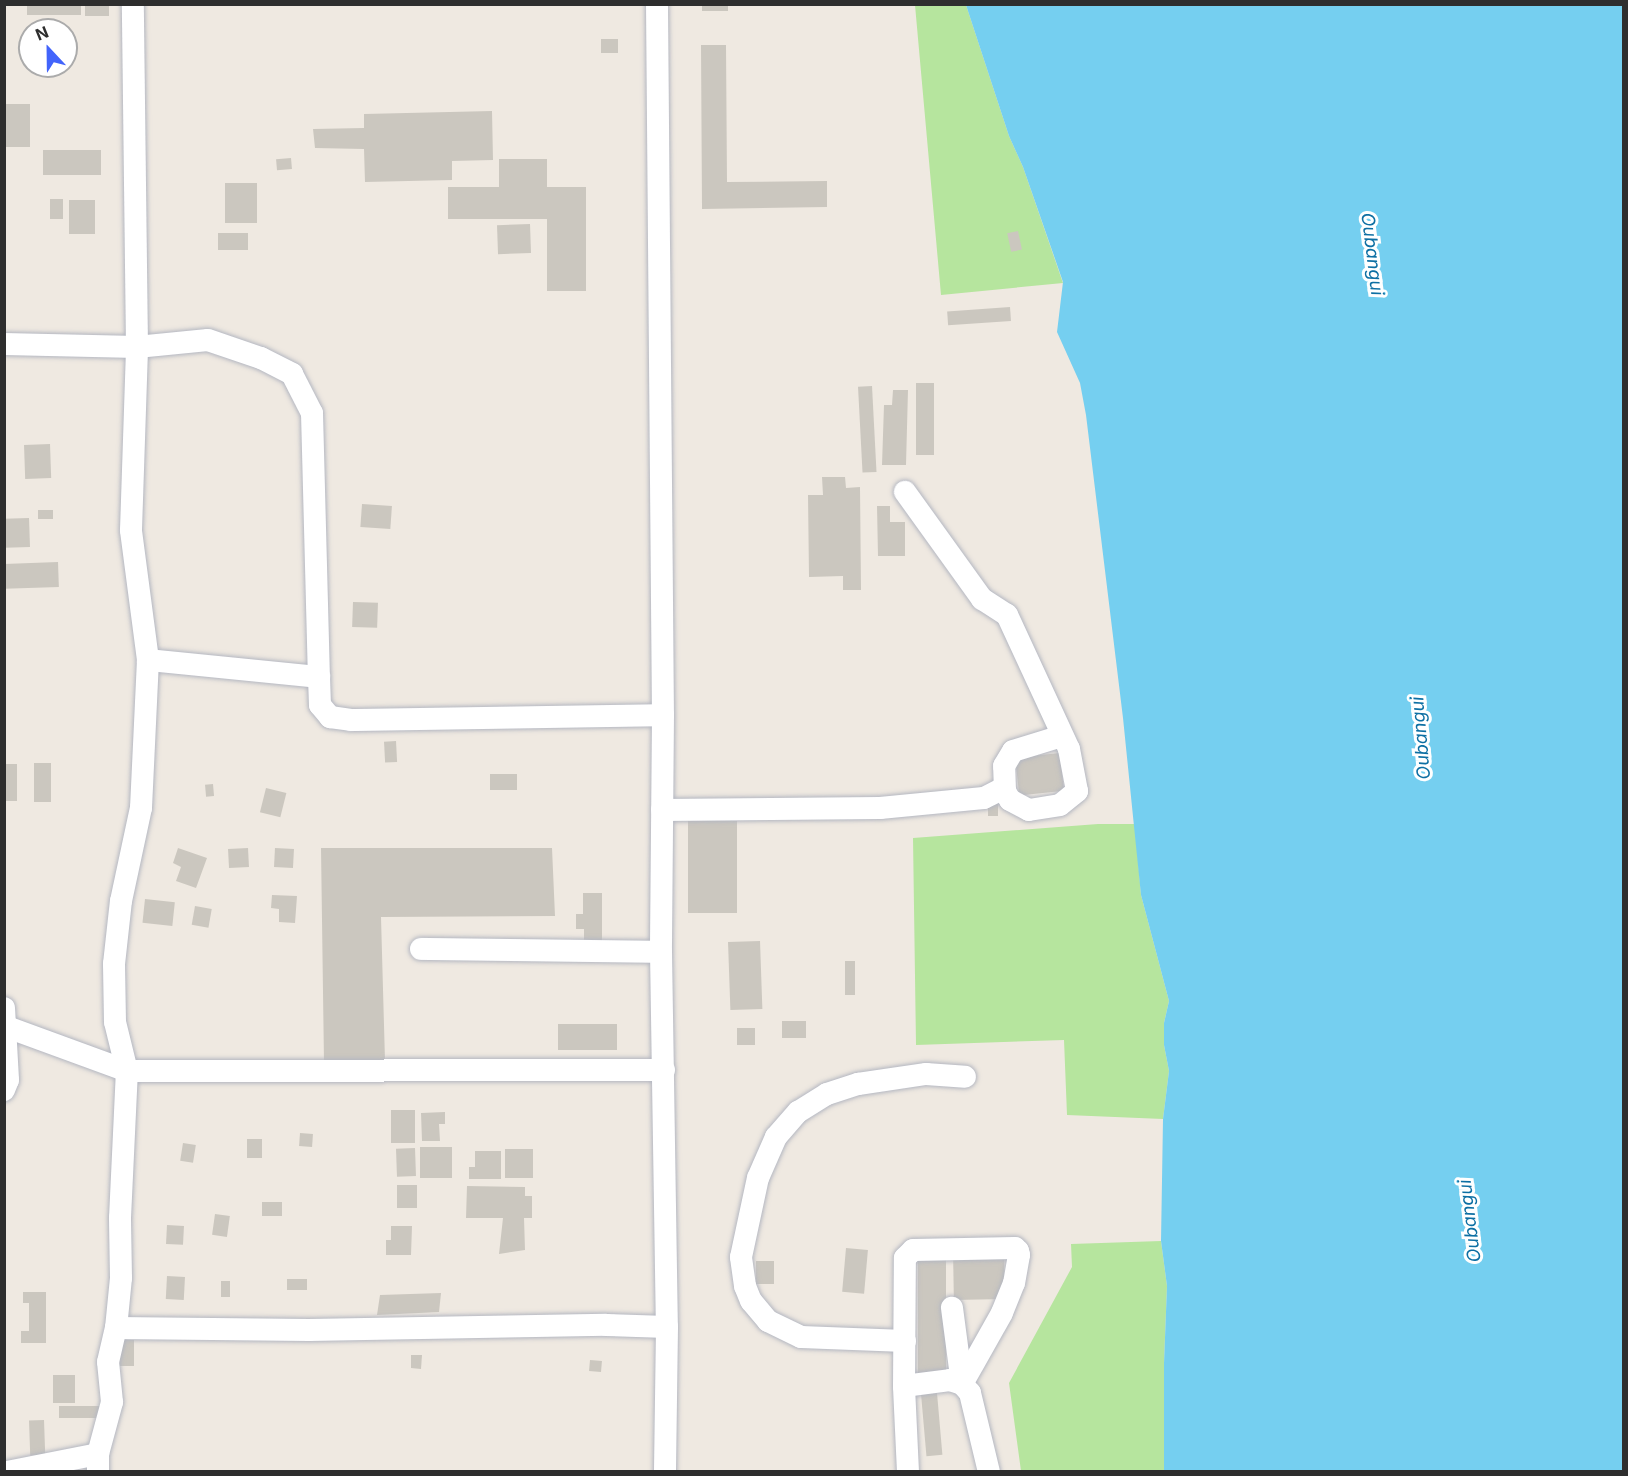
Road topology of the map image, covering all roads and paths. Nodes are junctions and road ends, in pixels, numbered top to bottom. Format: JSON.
{"nodes":[{"id":1,"x":133,"y":4,"type":"edge"},
{"id":2,"x":657,"y":4,"type":"edge"},
{"id":3,"x":4,"y":344,"type":"edge"},
{"id":4,"x":136,"y":347,"type":"junction"},
{"id":5,"x":905,"y":492,"type":"dead end"},
{"id":6,"x":148,"y":660,"type":"junction"},
{"id":7,"x":319,"y":677,"type":"junction"},
{"id":8,"x":663,"y":715,"type":"junction"},
{"id":9,"x":1062,"y":736,"type":"junction"},
{"id":10,"x":1005,"y":791,"type":"junction"},
{"id":11,"x":662,"y":810,"type":"junction"},
{"id":12,"x":421,"y":949,"type":"dead end"},
{"id":13,"x":661,"y":952,"type":"junction"},
{"id":14,"x":6,"y":1017,"type":"edge"},
{"id":15,"x":664,"y":1070,"type":"junction"},
{"id":16,"x":127,"y":1071,"type":"junction"},
{"id":17,"x":965,"y":1077,"type":"dead end"},
{"id":18,"x":4,"y":1090,"type":"edge"},
{"id":19,"x":952,"y":1308,"type":"dead end"},
{"id":20,"x":667,"y":1327,"type":"junction"},
{"id":21,"x":116,"y":1328,"type":"junction"},
{"id":22,"x":905,"y":1341,"type":"junction"},
{"id":23,"x":962,"y":1384,"type":"junction"},
{"id":24,"x":904,"y":1386,"type":"junction"},
{"id":25,"x":98,"y":1463,"type":"edge"},
{"id":26,"x":7,"y":1472,"type":"edge"},
{"id":27,"x":665,"y":1472,"type":"edge"},
{"id":28,"x":908,"y":1472,"type":"edge"},
{"id":29,"x":989,"y":1472,"type":"edge"}],
"edges":[{"from":1,"to":4,"type":"street"},
{"from":2,"to":8,"type":"street"},
{"from":3,"to":4,"type":"street"},
{"from":4,"to":6,"type":"street"},
{"from":4,"to":7,"type":"street"},
{"from":5,"to":9,"type":"street"},
{"from":6,"to":7,"type":"street"},
{"from":6,"to":16,"type":"street"},
{"from":7,"to":8,"type":"street"},
{"from":8,"to":11,"type":"street"},
{"from":9,"to":10,"type":"street"},
{"from":9,"to":10,"type":"street"},
{"from":10,"to":11,"type":"street"},
{"from":11,"to":13,"type":"street"},
{"from":12,"to":13,"type":"street"},
{"from":13,"to":15,"type":"street"},
{"from":14,"to":16,"type":"street"},
{"from":14,"to":18,"type":"street"},
{"from":15,"to":16,"type":"street"},
{"from":15,"to":20,"type":"street"},
{"from":16,"to":21,"type":"street"},
{"from":17,"to":22,"type":"street"},
{"from":19,"to":23,"type":"street"},
{"from":20,"to":21,"type":"street"},
{"from":20,"to":27,"type":"street"},
{"from":21,"to":25,"type":"street"},
{"from":22,"to":23,"type":"street"},
{"from":22,"to":24,"type":"street"},
{"from":23,"to":24,"type":"street"},
{"from":23,"to":29,"type":"street"},
{"from":24,"to":28,"type":"street"},
{"from":25,"to":26,"type":"street"}]}
